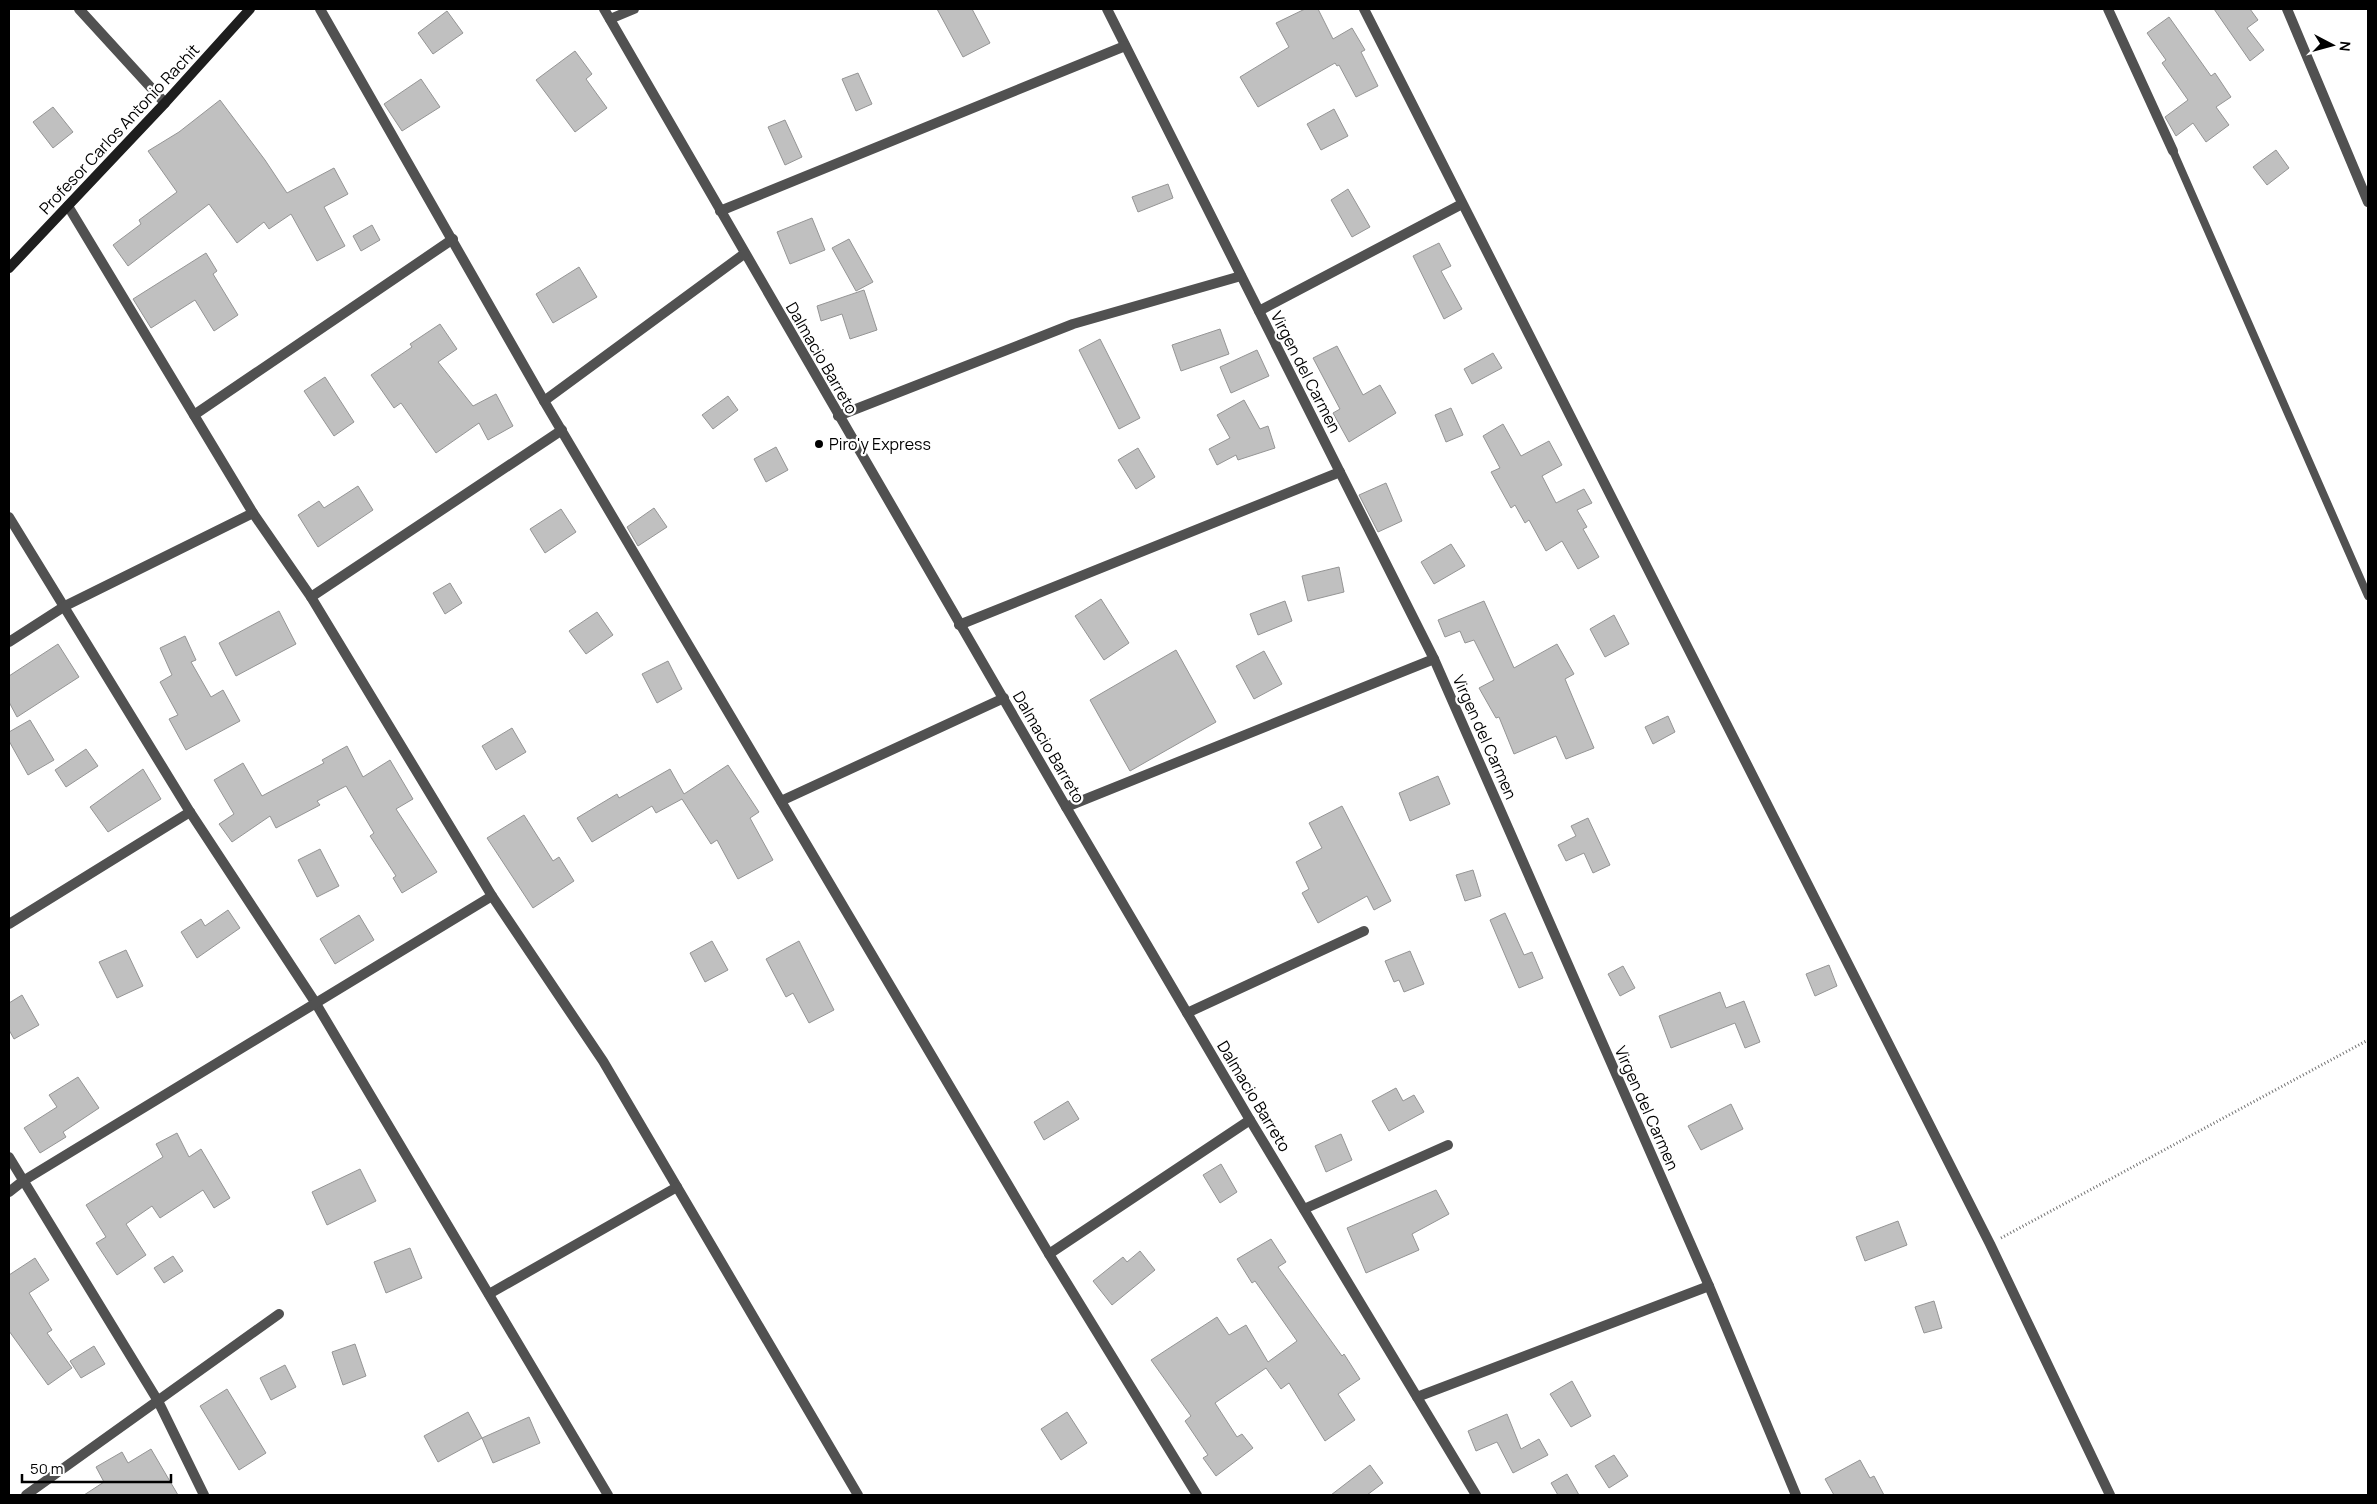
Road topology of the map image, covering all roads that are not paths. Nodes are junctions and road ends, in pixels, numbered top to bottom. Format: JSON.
{"nodes":[{"id":1,"x":79,"y":9,"type":"edge"},
{"id":2,"x":250,"y":9,"type":"edge"},
{"id":3,"x":320,"y":9,"type":"edge"},
{"id":4,"x":604,"y":9,"type":"edge"},
{"id":5,"x":634,"y":9,"type":"edge"},
{"id":6,"x":1107,"y":9,"type":"edge"},
{"id":7,"x":1364,"y":9,"type":"edge"},
{"id":8,"x":2108,"y":9,"type":"edge"},
{"id":9,"x":2287,"y":9,"type":"edge"},
{"id":10,"x":610,"y":19,"type":"junction"},
{"id":11,"x":1125,"y":46,"type":"junction"},
{"id":12,"x":165,"y":103,"type":"junction"},
{"id":13,"x":2173,"y":151,"type":"joint"},
{"id":14,"x":2368,"y":202,"type":"edge"},
{"id":15,"x":1462,"y":204,"type":"junction"},
{"id":16,"x":68,"y":206,"type":"junction"},
{"id":17,"x":720,"y":212,"type":"junction"},
{"id":18,"x":453,"y":239,"type":"junction"},
{"id":19,"x":744,"y":254,"type":"junction"},
{"id":20,"x":9,"y":268,"type":"edge"},
{"id":21,"x":1241,"y":276,"type":"junction"},
{"id":22,"x":1258,"y":310,"type":"junction"},
{"id":23,"x":544,"y":401,"type":"junction"},
{"id":24,"x":194,"y":415,"type":"junction"},
{"id":25,"x":838,"y":416,"type":"junction"},
{"id":26,"x":562,"y":430,"type":"junction"},
{"id":27,"x":1340,"y":472,"type":"junction"},
{"id":28,"x":253,"y":513,"type":"junction"},
{"id":29,"x":9,"y":517,"type":"edge"},
{"id":30,"x":2368,"y":596,"type":"edge"},
{"id":31,"x":311,"y":597,"type":"junction"},
{"id":32,"x":65,"y":606,"type":"junction"},
{"id":33,"x":959,"y":625,"type":"junction"},
{"id":34,"x":9,"y":642,"type":"edge"},
{"id":35,"x":1434,"y":659,"type":"junction"},
{"id":36,"x":1004,"y":698,"type":"junction"},
{"id":37,"x":781,"y":801,"type":"junction"},
{"id":38,"x":1066,"y":807,"type":"junction"},
{"id":39,"x":190,"y":812,"type":"junction"},
{"id":40,"x":492,"y":896,"type":"junction"},
{"id":41,"x":9,"y":924,"type":"edge"},
{"id":42,"x":1364,"y":931,"type":"dead end"},
{"id":43,"x":315,"y":1002,"type":"junction"},
{"id":44,"x":1187,"y":1013,"type":"junction"},
{"id":45,"x":1250,"y":1120,"type":"junction"},
{"id":46,"x":1448,"y":1145,"type":"dead end"},
{"id":47,"x":9,"y":1157,"type":"edge"},
{"id":48,"x":23,"y":1181,"type":"junction"},
{"id":49,"x":677,"y":1187,"type":"junction"},
{"id":50,"x":9,"y":1192,"type":"edge"},
{"id":51,"x":1304,"y":1209,"type":"junction"},
{"id":52,"x":1049,"y":1254,"type":"junction"},
{"id":53,"x":1709,"y":1286,"type":"junction"},
{"id":54,"x":489,"y":1294,"type":"junction"},
{"id":55,"x":279,"y":1314,"type":"dead end"},
{"id":56,"x":1417,"y":1397,"type":"junction"},
{"id":57,"x":158,"y":1401,"type":"junction"},
{"id":58,"x":26,"y":1495,"type":"edge"},
{"id":59,"x":204,"y":1495,"type":"edge"},
{"id":60,"x":608,"y":1495,"type":"edge"},
{"id":61,"x":858,"y":1495,"type":"edge"},
{"id":62,"x":1197,"y":1495,"type":"edge"},
{"id":63,"x":1476,"y":1495,"type":"edge"},
{"id":64,"x":1796,"y":1495,"type":"edge"},
{"id":65,"x":2110,"y":1495,"type":"edge"}],
"edges":[{"from":1,"to":12,"type":"street"},
{"from":2,"to":12,"type":"main road","name":"Profesor Carlos Antonio Rachit"},
{"from":3,"to":18,"type":"street"},
{"from":4,"to":10,"type":"street","name":"Dalmacio Barreto"},
{"from":5,"to":10,"type":"street"},
{"from":6,"to":11,"type":"street","name":"Virgen del Carmen"},
{"from":7,"to":15,"type":"street"},
{"from":8,"to":13,"type":"street"},
{"from":9,"to":14,"type":"street"},
{"from":10,"to":17,"type":"street","name":"Dalmacio Barreto"},
{"from":11,"to":17,"type":"street"},
{"from":11,"to":21,"type":"street","name":"Virgen del Carmen"},
{"from":12,"to":16,"type":"main road","name":"Profesor Carlos Antonio Rachit"},
{"from":13,"to":30,"type":"lane"},
{"from":15,"to":22,"type":"street"},
{"from":15,"to":65,"type":"street"},
{"from":16,"to":20,"type":"main road","name":"Profesor Carlos Antonio Rachit"},
{"from":16,"to":24,"type":"street"},
{"from":17,"to":19,"type":"street","name":"Dalmacio Barreto"},
{"from":18,"to":23,"type":"street"},
{"from":18,"to":24,"type":"street"},
{"from":19,"to":23,"type":"street"},
{"from":19,"to":25,"type":"street","name":"Dalmacio Barreto"},
{"from":21,"to":22,"type":"street","name":"Virgen del Carmen"},
{"from":21,"to":25,"type":"street"},
{"from":22,"to":27,"type":"street","name":"Virgen del Carmen"},
{"from":23,"to":26,"type":"street"},
{"from":24,"to":28,"type":"street"},
{"from":25,"to":33,"type":"street","name":"Dalmacio Barreto"},
{"from":26,"to":31,"type":"street"},
{"from":26,"to":37,"type":"street"},
{"from":27,"to":33,"type":"street"},
{"from":27,"to":35,"type":"street","name":"Virgen del Carmen"},
{"from":28,"to":31,"type":"street"},
{"from":28,"to":32,"type":"street"},
{"from":29,"to":32,"type":"street"},
{"from":31,"to":40,"type":"street"},
{"from":32,"to":34,"type":"street"},
{"from":32,"to":39,"type":"street"},
{"from":33,"to":36,"type":"street","name":"Dalmacio Barreto"},
{"from":35,"to":38,"type":"street"},
{"from":35,"to":53,"type":"street","name":"Virgen del Carmen"},
{"from":36,"to":37,"type":"street"},
{"from":36,"to":38,"type":"street","name":"Dalmacio Barreto"},
{"from":37,"to":52,"type":"street"},
{"from":38,"to":44,"type":"street","name":"Dalmacio Barreto"},
{"from":39,"to":41,"type":"street"},
{"from":39,"to":43,"type":"street"},
{"from":40,"to":43,"type":"street"},
{"from":40,"to":49,"type":"street"},
{"from":42,"to":44,"type":"street"},
{"from":43,"to":48,"type":"street"},
{"from":43,"to":54,"type":"street"},
{"from":44,"to":45,"type":"street","name":"Dalmacio Barreto"},
{"from":45,"to":51,"type":"street","name":"Dalmacio Barreto"},
{"from":45,"to":52,"type":"street"},
{"from":46,"to":51,"type":"street"},
{"from":47,"to":48,"type":"street"},
{"from":48,"to":50,"type":"street"},
{"from":48,"to":57,"type":"street"},
{"from":49,"to":54,"type":"street"},
{"from":49,"to":61,"type":"street"},
{"from":51,"to":56,"type":"street","name":"Dalmacio Barreto"},
{"from":52,"to":62,"type":"street"},
{"from":53,"to":56,"type":"street"},
{"from":53,"to":64,"type":"street","name":"Virgen del Carmen"},
{"from":54,"to":60,"type":"street"},
{"from":55,"to":57,"type":"street"},
{"from":56,"to":63,"type":"street","name":"Dalmacio Barreto"},
{"from":57,"to":58,"type":"street"},
{"from":57,"to":59,"type":"street"}]}
